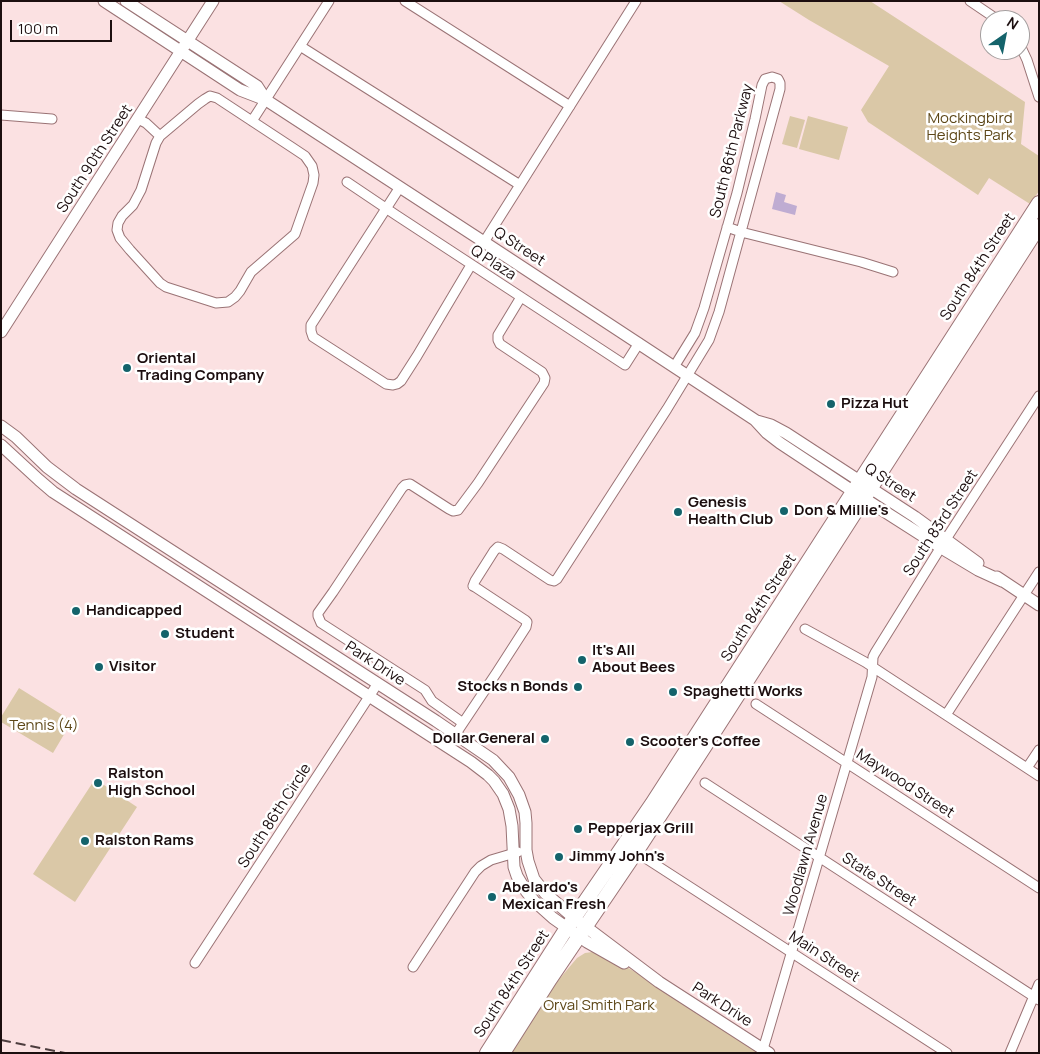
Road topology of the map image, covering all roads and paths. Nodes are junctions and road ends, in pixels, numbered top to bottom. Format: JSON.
{"nodes":[{"id":1,"x":104,"y":1,"type":"edge"},
{"id":2,"x":126,"y":1,"type":"edge"},
{"id":3,"x":213,"y":1,"type":"edge"},
{"id":4,"x":329,"y":1,"type":"edge"},
{"id":5,"x":405,"y":1,"type":"edge"},
{"id":6,"x":636,"y":1,"type":"edge"},
{"id":7,"x":970,"y":1,"type":"edge"},
{"id":8,"x":983,"y":10,"type":"edge"},
{"id":9,"x":300,"y":46,"type":"junction"},
{"id":10,"x":185,"y":47,"type":"junction"},
{"id":11,"x":1034,"y":68,"type":"edge"},
{"id":12,"x":1039,"y":96,"type":"edge"},
{"id":13,"x":266,"y":100,"type":"junction"},
{"id":14,"x":570,"y":106,"type":"junction"},
{"id":15,"x":1,"y":115,"type":"edge"},
{"id":16,"x":52,"y":118,"type":"dead end"},
{"id":17,"x":138,"y":119,"type":"junction"},
{"id":18,"x":756,"y":119,"type":"junction"},
{"id":19,"x":252,"y":121,"type":"junction"},
{"id":20,"x":771,"y":123,"type":"junction"},
{"id":21,"x":160,"y":136,"type":"junction"},
{"id":22,"x":348,"y":182,"type":"dead end"},
{"id":23,"x":520,"y":185,"type":"junction"},
{"id":24,"x":400,"y":187,"type":"junction"},
{"id":25,"x":737,"y":193,"type":"junction"},
{"id":26,"x":751,"y":195,"type":"junction"},
{"id":27,"x":1039,"y":203,"type":"edge"},
{"id":28,"x":386,"y":208,"type":"junction"},
{"id":29,"x":727,"y":226,"type":"junction"},
{"id":30,"x":1039,"y":226,"type":"edge"},
{"id":31,"x":741,"y":232,"type":"junction"},
{"id":32,"x":484,"y":242,"type":"junction"},
{"id":33,"x":471,"y":265,"type":"junction"},
{"id":34,"x":894,"y":272,"type":"dead end"},
{"id":35,"x":708,"y":296,"type":"junction"},
{"id":36,"x":521,"y":297,"type":"junction"},
{"id":37,"x":722,"y":299,"type":"junction"},
{"id":38,"x":1,"y":332,"type":"edge"},
{"id":39,"x":690,"y":341,"type":"junction"},
{"id":40,"x":639,"y":343,"type":"junction"},
{"id":41,"x":703,"y":349,"type":"junction"},
{"id":42,"x":674,"y":367,"type":"junction"},
{"id":43,"x":688,"y":376,"type":"junction"},
{"id":44,"x":1039,"y":396,"type":"edge"},
{"id":45,"x":1,"y":426,"type":"edge"},
{"id":46,"x":1,"y":445,"type":"edge"},
{"id":47,"x":862,"y":490,"type":"junction"},
{"id":48,"x":944,"y":543,"type":"junction"},
{"id":49,"x":1039,"y":572,"type":"edge"},
{"id":50,"x":1024,"y":595,"type":"junction"},
{"id":51,"x":1039,"y":604,"type":"edge"},
{"id":52,"x":806,"y":629,"type":"dead end"},
{"id":53,"x":872,"y":668,"type":"junction"},
{"id":54,"x":378,"y":683,"type":"junction"},
{"id":55,"x":369,"y":697,"type":"junction"},
{"id":56,"x":756,"y":704,"type":"dead end"},
{"id":57,"x":946,"y":715,"type":"junction"},
{"id":58,"x":463,"y":723,"type":"junction"},
{"id":59,"x":456,"y":734,"type":"junction"},
{"id":60,"x":447,"y":747,"type":"junction"},
{"id":61,"x":1039,"y":750,"type":"edge"},
{"id":62,"x":846,"y":763,"type":"junction"},
{"id":63,"x":1027,"y":768,"type":"junction"},
{"id":64,"x":1039,"y":776,"type":"edge"},
{"id":65,"x":705,"y":783,"type":"dead end"},
{"id":66,"x":526,"y":850,"type":"junction"},
{"id":67,"x":636,"y":852,"type":"junction"},
{"id":68,"x":513,"y":853,"type":"junction"},
{"id":69,"x":819,"y":858,"type":"junction"},
{"id":70,"x":1039,"y":888,"type":"edge"},
{"id":71,"x":571,"y":923,"type":"junction"},
{"id":72,"x":582,"y":932,"type":"junction"},
{"id":73,"x":792,"y":953,"type":"junction"},
{"id":74,"x":195,"y":963,"type":"dead end"},
{"id":75,"x":413,"y":967,"type":"dead end"},
{"id":76,"x":1039,"y":984,"type":"edge"},
{"id":77,"x":1036,"y":998,"type":"edge"},
{"id":78,"x":766,"y":1051,"type":"edge"},
{"id":79,"x":487,"y":1053,"type":"edge"},
{"id":80,"x":503,"y":1053,"type":"edge"},
{"id":81,"x":947,"y":1053,"type":"edge"},
{"id":82,"x":1010,"y":1053,"type":"edge"}],
"edges":[{"from":1,"to":10,"type":"street","name":"Q Street"},
{"from":2,"to":10,"type":"street","name":"Q Street"},
{"from":3,"to":10,"type":"street","name":"South 90th Street"},
{"from":4,"to":9,"type":"street"},
{"from":5,"to":14,"type":"street"},
{"from":6,"to":14,"type":"street"},
{"from":7,"to":8,"type":"street"},
{"from":9,"to":13,"type":"street"},
{"from":9,"to":23,"type":"street"},
{"from":10,"to":13,"type":"street","name":"Q Street"},
{"from":10,"to":17,"type":"street","name":"South 90th Street"},
{"from":11,"to":12,"type":"street"},
{"from":13,"to":19,"type":"street"},
{"from":13,"to":24,"type":"street","name":"Q Street"},
{"from":14,"to":23,"type":"street"},
{"from":15,"to":16,"type":"street"},
{"from":17,"to":21,"type":"street"},
{"from":17,"to":38,"type":"street","name":"South 90th Street"},
{"from":18,"to":20,"type":"street"},
{"from":18,"to":20,"type":"street","name":"South 86th Parkway"},
{"from":18,"to":25,"type":"street","name":"South 86th Parkway"},
{"from":19,"to":21,"type":"street"},
{"from":19,"to":21,"type":"street"},
{"from":20,"to":26,"type":"street","name":"South 86th Parkway"},
{"from":22,"to":28,"type":"street","name":"Q Plaza"},
{"from":23,"to":32,"type":"street"},
{"from":24,"to":28,"type":"street"},
{"from":24,"to":32,"type":"street","name":"Q Street"},
{"from":25,"to":26,"type":"street"},
{"from":25,"to":29,"type":"street","name":"South 86th Parkway"},
{"from":26,"to":31,"type":"street","name":"South 86th Parkway"},
{"from":27,"to":47,"type":"main road","name":"South 84th Street"},
{"from":28,"to":33,"type":"street","name":"Q Plaza"},
{"from":28,"to":33,"type":"street"},
{"from":29,"to":31,"type":"street"},
{"from":29,"to":35,"type":"street","name":"South 86th Parkway"},
{"from":30,"to":47,"type":"main road","name":"South 84th Street"},
{"from":31,"to":34,"type":"street"},
{"from":31,"to":37,"type":"street","name":"South 86th Parkway"},
{"from":32,"to":40,"type":"street","name":"Q Street"},
{"from":33,"to":36,"type":"street","name":"Q Plaza"},
{"from":35,"to":37,"type":"street"},
{"from":35,"to":39,"type":"street","name":"South 86th Parkway"},
{"from":36,"to":40,"type":"street","name":"Q Plaza"},
{"from":36,"to":58,"type":"street"},
{"from":37,"to":41,"type":"street","name":"South 86th Parkway"},
{"from":39,"to":41,"type":"street"},
{"from":39,"to":42,"type":"street","name":"South 86th Parkway"},
{"from":40,"to":42,"type":"street","name":"Q Street"},
{"from":41,"to":43,"type":"street","name":"South 86th Parkway"},
{"from":42,"to":43,"type":"street","name":"Q Street"},
{"from":43,"to":47,"type":"street","name":"Q Street"},
{"from":43,"to":58,"type":"street","name":"South 86th Parkway"},
{"from":44,"to":48,"type":"street","name":"South 83rd Street"},
{"from":45,"to":54,"type":"street","name":"Park Drive"},
{"from":46,"to":55,"type":"street","name":"Park Drive"},
{"from":47,"to":48,"type":"street","name":"Q Street"},
{"from":47,"to":67,"type":"main road","name":"South 84th Street"},
{"from":47,"to":71,"type":"main road","name":"South 84th Street"},
{"from":48,"to":50,"type":"street","name":"Q Street"},
{"from":48,"to":53,"type":"street","name":"South 83rd Street"},
{"from":49,"to":50,"type":"street"},
{"from":50,"to":51,"type":"street","name":"Q Street"},
{"from":50,"to":57,"type":"street"},
{"from":52,"to":53,"type":"street"},
{"from":53,"to":57,"type":"street"},
{"from":53,"to":62,"type":"street","name":"Woodlawn Avenue"},
{"from":54,"to":55,"type":"street","name":"South 86th Circle"},
{"from":54,"to":59,"type":"street","name":"Park Drive"},
{"from":55,"to":60,"type":"street","name":"Park Drive"},
{"from":55,"to":74,"type":"street","name":"South 86th Circle"},
{"from":56,"to":62,"type":"street","name":"Maywood Street"},
{"from":57,"to":63,"type":"street"},
{"from":58,"to":59,"type":"street"},
{"from":59,"to":60,"type":"street"},
{"from":59,"to":66,"type":"street","name":"Park Drive"},
{"from":60,"to":68,"type":"street","name":"Park Drive"},
{"from":61,"to":63,"type":"street"},
{"from":62,"to":69,"type":"street","name":"Woodlawn Avenue"},
{"from":62,"to":70,"type":"street","name":"Maywood Street"},
{"from":63,"to":64,"type":"street"},
{"from":65,"to":69,"type":"street","name":"State Street"},
{"from":66,"to":68,"type":"street"},
{"from":66,"to":71,"type":"street","name":"Park Drive"},
{"from":67,"to":72,"type":"main road","name":"South 84th Street"},
{"from":67,"to":73,"type":"street","name":"Main Street"},
{"from":68,"to":71,"type":"street","name":"Park Drive"},
{"from":68,"to":75,"type":"street"},
{"from":69,"to":73,"type":"street","name":"Woodlawn Avenue"},
{"from":69,"to":77,"type":"street","name":"State Street"},
{"from":71,"to":72,"type":"street","name":"Park Drive"},
{"from":71,"to":79,"type":"main road","name":"South 84th Street"},
{"from":72,"to":78,"type":"street","name":"Park Drive"},
{"from":72,"to":80,"type":"main road","name":"South 84th Street"},
{"from":73,"to":78,"type":"street","name":"Woodlawn Avenue"},
{"from":73,"to":81,"type":"street","name":"Main Street"},
{"from":76,"to":77,"type":"street"},
{"from":77,"to":82,"type":"street"}]}
